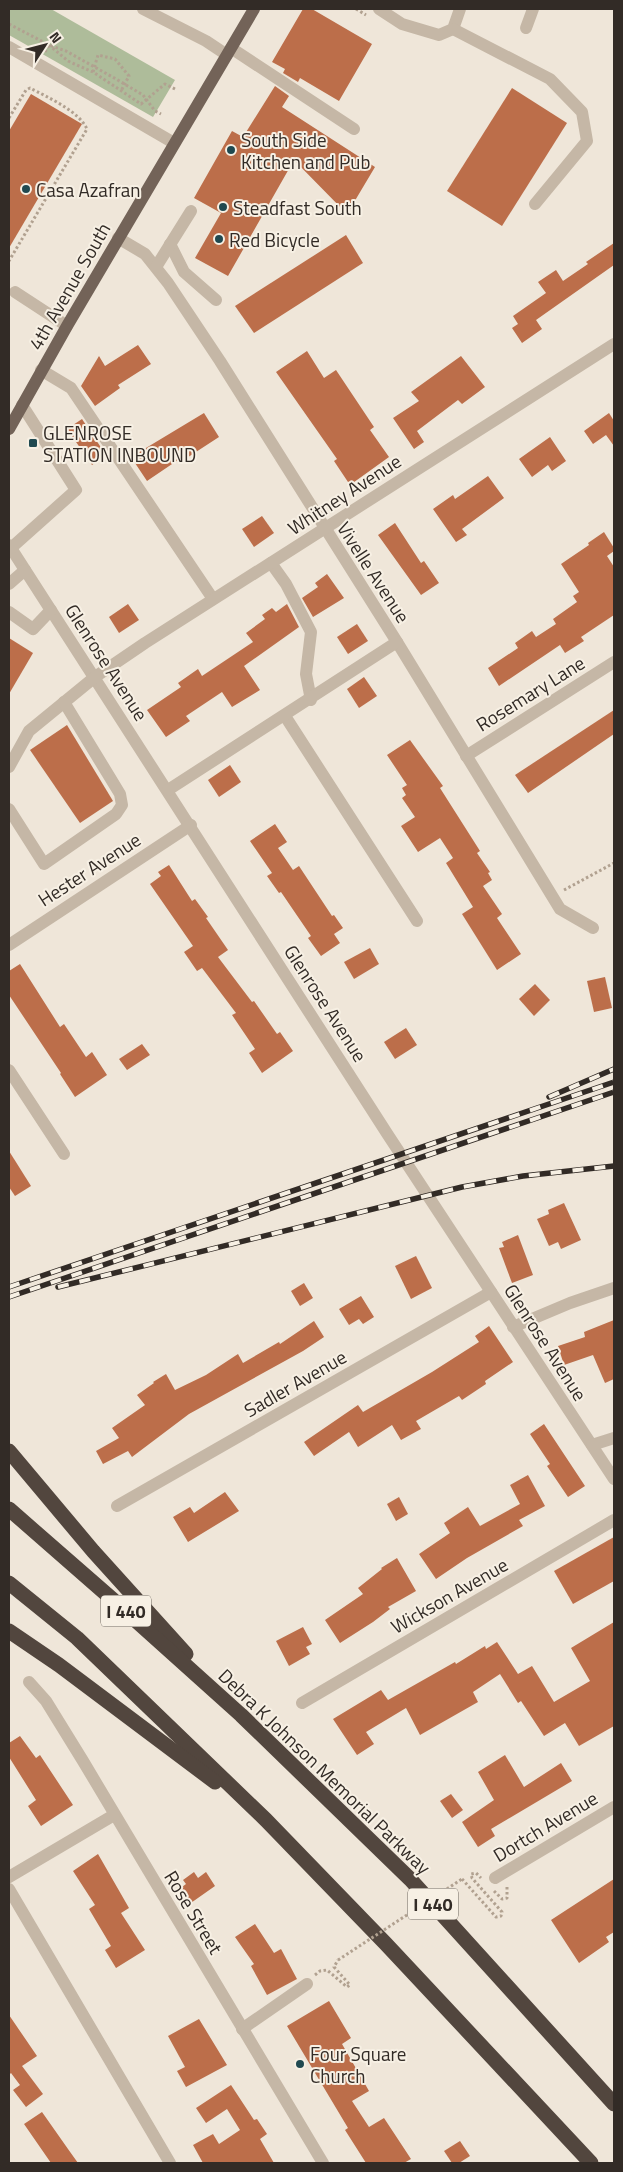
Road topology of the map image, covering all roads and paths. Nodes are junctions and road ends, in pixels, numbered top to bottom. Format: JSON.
{"nodes":[{"id":1,"x":143,"y":9,"type":"edge"},
{"id":2,"x":254,"y":9,"type":"edge"},
{"id":3,"x":379,"y":9,"type":"edge"},
{"id":4,"x":460,"y":9,"type":"edge"},
{"id":5,"x":533,"y":9,"type":"edge"},
{"id":6,"x":9,"y":24,"type":"edge"},
{"id":7,"x":526,"y":28,"type":"dead end"},
{"id":8,"x":453,"y":29,"type":"junction"},
{"id":9,"x":49,"y":45,"type":"junction"},
{"id":10,"x":9,"y":47,"type":"edge"},
{"id":11,"x":229,"y":51,"type":"junction"},
{"id":12,"x":96,"y":66,"type":"junction"},
{"id":13,"x":93,"y":72,"type":"junction"},
{"id":14,"x":125,"y":84,"type":"junction"},
{"id":15,"x":175,"y":90,"type":"dead end"},
{"id":16,"x":121,"y":92,"type":"junction"},
{"id":17,"x":145,"y":100,"type":"junction"},
{"id":18,"x":161,"y":114,"type":"dead end"},
{"id":19,"x":9,"y":118,"type":"edge"},
{"id":20,"x":354,"y":129,"type":"dead end"},
{"id":21,"x":174,"y":143,"type":"junction"},
{"id":22,"x":535,"y":204,"type":"dead end"},
{"id":23,"x":191,"y":211,"type":"dead end"},
{"id":24,"x":118,"y":238,"type":"junction"},
{"id":25,"x":170,"y":244,"type":"junction"},
{"id":26,"x":9,"y":261,"type":"edge"},
{"id":27,"x":156,"y":267,"type":"junction"},
{"id":28,"x":15,"y":292,"type":"dead end"},
{"id":29,"x":216,"y":300,"type":"dead end"},
{"id":30,"x":67,"y":326,"type":"junction"},
{"id":31,"x":614,"y":344,"type":"edge"},
{"id":32,"x":42,"y":370,"type":"junction"},
{"id":33,"x":22,"y":404,"type":"junction"},
{"id":34,"x":9,"y":429,"type":"edge"},
{"id":35,"x":324,"y":528,"type":"junction"},
{"id":36,"x":10,"y":547,"type":"edge"},
{"id":37,"x":271,"y":563,"type":"junction"},
{"id":38,"x":25,"y":570,"type":"junction"},
{"id":39,"x":9,"y":584,"type":"edge"},
{"id":40,"x":213,"y":599,"type":"junction"},
{"id":41,"x":51,"y":610,"type":"junction"},
{"id":42,"x":9,"y":612,"type":"edge"},
{"id":43,"x":397,"y":642,"type":"junction"},
{"id":44,"x":614,"y":662,"type":"edge"},
{"id":45,"x":95,"y":677,"type":"junction"},
{"id":46,"x":311,"y":700,"type":"junction"},
{"id":47,"x":64,"y":702,"type":"junction"},
{"id":48,"x":284,"y":716,"type":"junction"},
{"id":49,"x":466,"y":756,"type":"junction"},
{"id":50,"x":9,"y":767,"type":"edge"},
{"id":51,"x":168,"y":790,"type":"junction"},
{"id":52,"x":9,"y":809,"type":"edge"},
{"id":53,"x":190,"y":825,"type":"junction"},
{"id":54,"x":614,"y":863,"type":"edge"},
{"id":55,"x":552,"y":897,"type":"junction"},
{"id":56,"x":417,"y":921,"type":"dead end"},
{"id":57,"x":593,"y":928,"type":"dead end"},
{"id":58,"x":9,"y":945,"type":"edge"},
{"id":59,"x":9,"y":1070,"type":"edge"},
{"id":60,"x":64,"y":1154,"type":"dead end"},
{"id":61,"x":614,"y":1288,"type":"edge"},
{"id":62,"x":491,"y":1292,"type":"junction"},
{"id":63,"x":513,"y":1327,"type":"junction"},
{"id":64,"x":614,"y":1438,"type":"edge"},
{"id":65,"x":592,"y":1445,"type":"junction"},
{"id":66,"x":9,"y":1451,"type":"edge"},
{"id":67,"x":614,"y":1479,"type":"edge"},
{"id":68,"x":117,"y":1506,"type":"dead end"},
{"id":69,"x":9,"y":1509,"type":"edge"},
{"id":70,"x":614,"y":1520,"type":"edge"},
{"id":71,"x":9,"y":1583,"type":"edge"},
{"id":72,"x":9,"y":1631,"type":"edge"},
{"id":73,"x":29,"y":1682,"type":"dead end"},
{"id":74,"x":302,"y":1702,"type":"dead end"},
{"id":75,"x":241,"y":1715,"type":"junction"},
{"id":76,"x":614,"y":1807,"type":"edge"},
{"id":77,"x":114,"y":1815,"type":"junction"},
{"id":78,"x":266,"y":1820,"type":"junction"},
{"id":79,"x":506,"y":1871,"type":"junction"},
{"id":80,"x":9,"y":1877,"type":"edge"},
{"id":81,"x":489,"y":1881,"type":"junction"},
{"id":82,"x":9,"y":1889,"type":"edge"},
{"id":83,"x":307,"y":1984,"type":"joint"},
{"id":84,"x":242,"y":2029,"type":"junction"},
{"id":85,"x":614,"y":2104,"type":"edge"},
{"id":86,"x":170,"y":2163,"type":"edge"},
{"id":87,"x":322,"y":2163,"type":"edge"},
{"id":88,"x":591,"y":2163,"type":"edge"}],
"edges":[{"from":1,"to":11,"type":"street"},
{"from":2,"to":11,"type":"main road","name":"4th Avenue South"},
{"from":3,"to":8,"type":"street"},
{"from":4,"to":8,"type":"street"},
{"from":5,"to":7,"type":"street"},
{"from":6,"to":9,"type":"path"},
{"from":8,"to":22,"type":"street"},
{"from":9,"to":12,"type":"path"},
{"from":9,"to":13,"type":"path"},
{"from":10,"to":21,"type":"street"},
{"from":11,"to":20,"type":"street"},
{"from":11,"to":21,"type":"main road","name":"4th Avenue South"},
{"from":12,"to":13,"type":"path"},
{"from":12,"to":14,"type":"path"},
{"from":12,"to":14,"type":"path"},
{"from":13,"to":16,"type":"path"},
{"from":14,"to":16,"type":"path"},
{"from":14,"to":17,"type":"path"},
{"from":15,"to":17,"type":"path"},
{"from":16,"to":17,"type":"path"},
{"from":17,"to":18,"type":"path"},
{"from":19,"to":26,"type":"path"},
{"from":21,"to":24,"type":"main road","name":"4th Avenue South"},
{"from":23,"to":25,"type":"street"},
{"from":24,"to":27,"type":"street","name":"Vivelle Avenue"},
{"from":24,"to":30,"type":"main road","name":"4th Avenue South"},
{"from":25,"to":27,"type":"street"},
{"from":25,"to":29,"type":"street"},
{"from":27,"to":35,"type":"street","name":"Vivelle Avenue"},
{"from":28,"to":30,"type":"street"},
{"from":30,"to":32,"type":"main road","name":"4th Avenue South"},
{"from":31,"to":35,"type":"street","name":"Whitney Avenue"},
{"from":32,"to":33,"type":"main road","name":"4th Avenue South"},
{"from":32,"to":40,"type":"street"},
{"from":33,"to":34,"type":"main road","name":"4th Avenue South"},
{"from":33,"to":36,"type":"street"},
{"from":35,"to":37,"type":"street","name":"Whitney Avenue"},
{"from":35,"to":43,"type":"street","name":"Vivelle Avenue"},
{"from":36,"to":38,"type":"street","name":"Glenrose Avenue"},
{"from":37,"to":40,"type":"street","name":"Whitney Avenue"},
{"from":37,"to":46,"type":"street"},
{"from":38,"to":39,"type":"street"},
{"from":38,"to":41,"type":"street","name":"Glenrose Avenue"},
{"from":40,"to":45,"type":"street","name":"Whitney Avenue"},
{"from":41,"to":42,"type":"street"},
{"from":41,"to":45,"type":"street","name":"Glenrose Avenue"},
{"from":43,"to":46,"type":"street"},
{"from":43,"to":49,"type":"street","name":"Vivelle Avenue"},
{"from":44,"to":49,"type":"street","name":"Rosemary Lane"},
{"from":45,"to":47,"type":"street","name":"Whitney Avenue"},
{"from":45,"to":51,"type":"street","name":"Glenrose Avenue"},
{"from":46,"to":48,"type":"street"},
{"from":47,"to":50,"type":"street","name":"Whitney Avenue"},
{"from":47,"to":52,"type":"street"},
{"from":48,"to":51,"type":"street"},
{"from":48,"to":56,"type":"street"},
{"from":49,"to":55,"type":"street","name":"Vivelle Avenue"},
{"from":51,"to":53,"type":"street","name":"Glenrose Avenue"},
{"from":53,"to":58,"type":"street","name":"Hester Avenue"},
{"from":53,"to":62,"type":"street","name":"Glenrose Avenue"},
{"from":54,"to":55,"type":"path"},
{"from":55,"to":57,"type":"street","name":"Vivelle Avenue"},
{"from":59,"to":60,"type":"street"},
{"from":61,"to":63,"type":"street"},
{"from":62,"to":63,"type":"street","name":"Glenrose Avenue"},
{"from":62,"to":68,"type":"street","name":"Sadler Avenue"},
{"from":63,"to":65,"type":"street","name":"Glenrose Avenue"},
{"from":64,"to":65,"type":"street"},
{"from":65,"to":67,"type":"street","name":"Glenrose Avenue"},
{"from":66,"to":75,"type":"highway"},
{"from":69,"to":75,"type":"highway","name":"Debra K Johnson Memorial Parkway","number":"I 440"},
{"from":70,"to":74,"type":"street","name":"Wickson Avenue"},
{"from":71,"to":78,"type":"highway","number":"I 440"},
{"from":72,"to":78,"type":"highway"},
{"from":73,"to":77,"type":"street","name":"Rose Street"},
{"from":75,"to":85,"type":"highway","name":"Debra K Johnson Memorial Parkway","number":"I 440"},
{"from":76,"to":79,"type":"street","name":"Dortch Avenue"},
{"from":77,"to":80,"type":"street"},
{"from":77,"to":84,"type":"street","name":"Rose Street"},
{"from":78,"to":88,"type":"highway","number":"I 440"},
{"from":79,"to":81,"type":"street","name":"Dortch Avenue"},
{"from":79,"to":81,"type":"path"},
{"from":81,"to":83,"type":"path","bridge":true},
{"from":82,"to":86,"type":"street"},
{"from":83,"to":84,"type":"street"},
{"from":84,"to":87,"type":"street","name":"Rose Street"}]}
